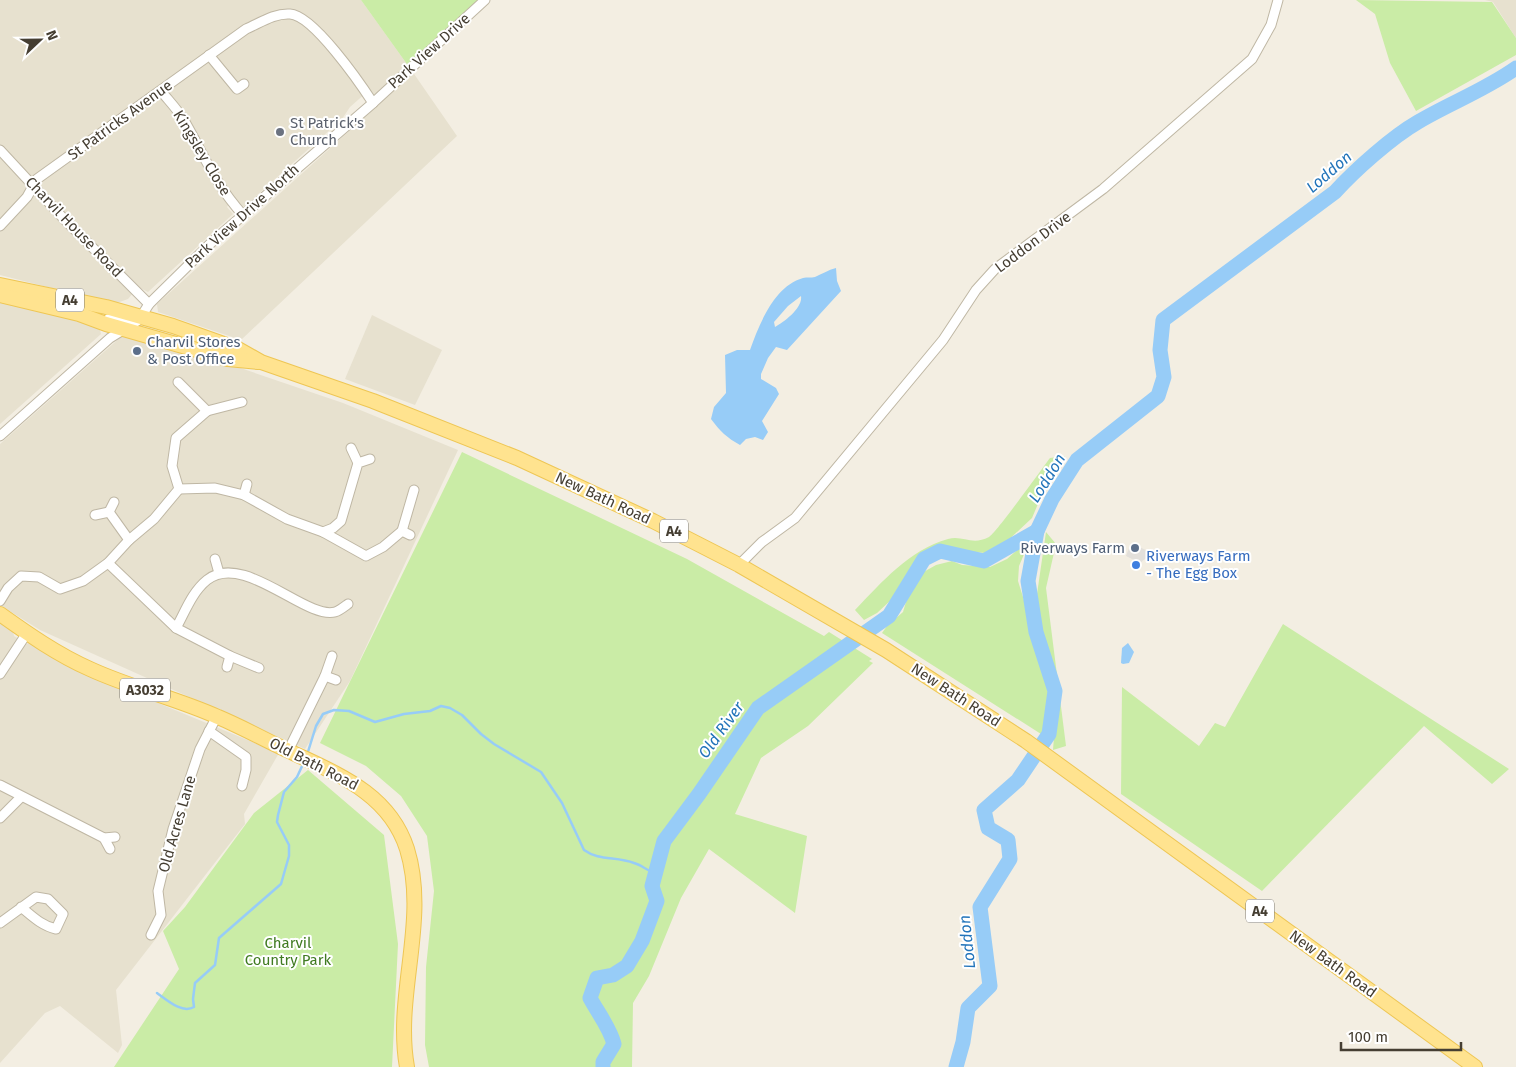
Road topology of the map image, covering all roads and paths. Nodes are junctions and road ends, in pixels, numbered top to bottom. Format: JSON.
{"nodes":[{"id":1,"x":485,"y":0,"type":"edge"},
{"id":2,"x":1278,"y":0,"type":"edge"},
{"id":3,"x":209,"y":55,"type":"junction"},
{"id":4,"x":238,"y":89,"type":"dead end"},
{"id":5,"x":161,"y":91,"type":"junction"},
{"id":6,"x":373,"y":102,"type":"junction"},
{"id":7,"x":0,"y":150,"type":"edge"},
{"id":8,"x":33,"y":186,"type":"junction"},
{"id":9,"x":243,"y":215,"type":"junction"},
{"id":10,"x":0,"y":226,"type":"edge"},
{"id":11,"x":0,"y":285,"type":"edge"},
{"id":12,"x":0,"y":296,"type":"edge"},
{"id":13,"x":149,"y":304,"type":"junction"},
{"id":14,"x":140,"y":316,"type":"junction"},
{"id":15,"x":90,"y":317,"type":"junction"},
{"id":16,"x":106,"y":324,"type":"junction"},
{"id":17,"x":126,"y":329,"type":"junction"},
{"id":18,"x":110,"y":338,"type":"junction"},
{"id":19,"x":261,"y":362,"type":"junction"},
{"id":20,"x":178,"y":382,"type":"dead end"},
{"id":21,"x":242,"y":402,"type":"dead end"},
{"id":22,"x":206,"y":411,"type":"junction"},
{"id":23,"x":0,"y":436,"type":"edge"},
{"id":24,"x":351,"y":448,"type":"dead end"},
{"id":25,"x":370,"y":459,"type":"dead end"},
{"id":26,"x":358,"y":463,"type":"junction"},
{"id":27,"x":247,"y":484,"type":"dead end"},
{"id":28,"x":179,"y":489,"type":"junction"},
{"id":29,"x":414,"y":490,"type":"dead end"},
{"id":30,"x":244,"y":495,"type":"junction"},
{"id":31,"x":114,"y":502,"type":"dead end"},
{"id":32,"x":109,"y":512,"type":"junction"},
{"id":33,"x":94,"y":515,"type":"dead end"},
{"id":34,"x":323,"y":532,"type":"junction"},
{"id":35,"x":129,"y":540,"type":"junction"},
{"id":36,"x":215,"y":559,"type":"dead end"},
{"id":37,"x":108,"y":563,"type":"junction"},
{"id":38,"x":739,"y":565,"type":"junction"},
{"id":39,"x":219,"y":573,"type":"junction"},
{"id":40,"x":0,"y":601,"type":"edge"},
{"id":41,"x":348,"y":604,"type":"dead end"},
{"id":42,"x":0,"y":614,"type":"edge"},
{"id":43,"x":176,"y":628,"type":"junction"},
{"id":44,"x":27,"y":633,"type":"junction"},
{"id":45,"x":230,"y":656,"type":"junction"},
{"id":46,"x":332,"y":656,"type":"dead end"},
{"id":47,"x":227,"y":667,"type":"dead end"},
{"id":48,"x":259,"y":668,"type":"dead end"},
{"id":49,"x":0,"y":674,"type":"edge"},
{"id":50,"x":325,"y":676,"type":"junction"},
{"id":51,"x":336,"y":680,"type":"dead end"},
{"id":52,"x":217,"y":716,"type":"junction"},
{"id":53,"x":209,"y":731,"type":"junction"},
{"id":54,"x":293,"y":753,"type":"junction"},
{"id":55,"x":0,"y":785,"type":"edge"},
{"id":56,"x":242,"y":786,"type":"dead end"},
{"id":57,"x":21,"y":797,"type":"junction"},
{"id":58,"x":0,"y":818,"type":"edge"},
{"id":59,"x":115,"y":837,"type":"dead end"},
{"id":60,"x":104,"y":838,"type":"junction"},
{"id":61,"x":110,"y":849,"type":"dead end"},
{"id":62,"x":21,"y":907,"type":"junction"},
{"id":63,"x":0,"y":923,"type":"edge"},
{"id":64,"x":151,"y":935,"type":"dead end"},
{"id":65,"x":407,"y":1067,"type":"edge"},
{"id":66,"x":1475,"y":1067,"type":"edge"}],
"edges":[{"from":1,"to":6,"type":"street","name":"Park View Drive"},
{"from":2,"to":38,"type":"street","name":"Loddon Drive"},
{"from":3,"to":4,"type":"street"},
{"from":3,"to":5,"type":"street","name":"St Patricks Avenue"},
{"from":3,"to":6,"type":"street","name":"St Patricks Avenue"},
{"from":5,"to":8,"type":"street","name":"St Patricks Avenue"},
{"from":5,"to":9,"type":"street","name":"Kingsley Close"},
{"from":6,"to":9,"type":"street","name":"Park View Drive North"},
{"from":7,"to":8,"type":"street","name":"Charvil House Road"},
{"from":8,"to":10,"type":"street","name":"St Patricks Avenue"},
{"from":8,"to":13,"type":"street","name":"Charvil House Road"},
{"from":9,"to":13,"type":"street","name":"Park View Drive North"},
{"from":11,"to":14,"type":"main road","name":"New Bath Road","number":"A4"},
{"from":12,"to":15,"type":"main road","name":"New Bath Road","number":"A4"},
{"from":13,"to":14,"type":"street","name":"Park View Drive North"},
{"from":14,"to":15,"type":"street"},
{"from":14,"to":17,"type":"street","name":"Park View Drive North"},
{"from":14,"to":19,"type":"main road","name":"New Bath Road","number":"A4"},
{"from":15,"to":16,"type":"main road","name":"New Bath Road","number":"A4"},
{"from":16,"to":17,"type":"main road","name":"New Bath Road","number":"A4"},
{"from":16,"to":18,"type":"street"},
{"from":17,"to":18,"type":"street","name":"Park View Drive North"},
{"from":17,"to":19,"type":"main road","name":"New Bath Road","number":"A4"},
{"from":18,"to":23,"type":"street","name":"Park View Drive North"},
{"from":19,"to":38,"type":"main road","name":"New Bath Road","number":"A4"},
{"from":20,"to":22,"type":"street"},
{"from":21,"to":22,"type":"street"},
{"from":22,"to":28,"type":"street"},
{"from":24,"to":26,"type":"street"},
{"from":25,"to":26,"type":"street"},
{"from":26,"to":34,"type":"street"},
{"from":27,"to":30,"type":"street"},
{"from":28,"to":30,"type":"street"},
{"from":28,"to":35,"type":"street"},
{"from":29,"to":34,"type":"street"},
{"from":30,"to":34,"type":"street"},
{"from":31,"to":32,"type":"street"},
{"from":32,"to":33,"type":"street"},
{"from":32,"to":35,"type":"street"},
{"from":35,"to":37,"type":"street"},
{"from":36,"to":39,"type":"street"},
{"from":37,"to":40,"type":"street"},
{"from":37,"to":43,"type":"street"},
{"from":38,"to":66,"type":"main road","name":"New Bath Road","number":"A4"},
{"from":39,"to":41,"type":"street"},
{"from":39,"to":43,"type":"street"},
{"from":42,"to":44,"type":"main road","name":"Old Bath Road","number":"A3032"},
{"from":43,"to":45,"type":"street"},
{"from":44,"to":49,"type":"street"},
{"from":44,"to":52,"type":"main road","name":"Old Bath Road","number":"A3032"},
{"from":45,"to":47,"type":"street"},
{"from":45,"to":48,"type":"street"},
{"from":46,"to":50,"type":"street"},
{"from":50,"to":51,"type":"street"},
{"from":50,"to":54,"type":"street"},
{"from":52,"to":53,"type":"street","name":"Old Acres Lane"},
{"from":52,"to":54,"type":"main road","name":"Old Bath Road","number":"A3032"},
{"from":53,"to":56,"type":"street"},
{"from":53,"to":64,"type":"street","name":"Old Acres Lane"},
{"from":54,"to":65,"type":"main road","name":"Old Bath Road","number":"A3032"},
{"from":55,"to":57,"type":"street"},
{"from":57,"to":58,"type":"street"},
{"from":57,"to":60,"type":"street"},
{"from":59,"to":60,"type":"street"},
{"from":60,"to":61,"type":"street"},
{"from":62,"to":62,"type":"street"},
{"from":62,"to":63,"type":"street"}]}
